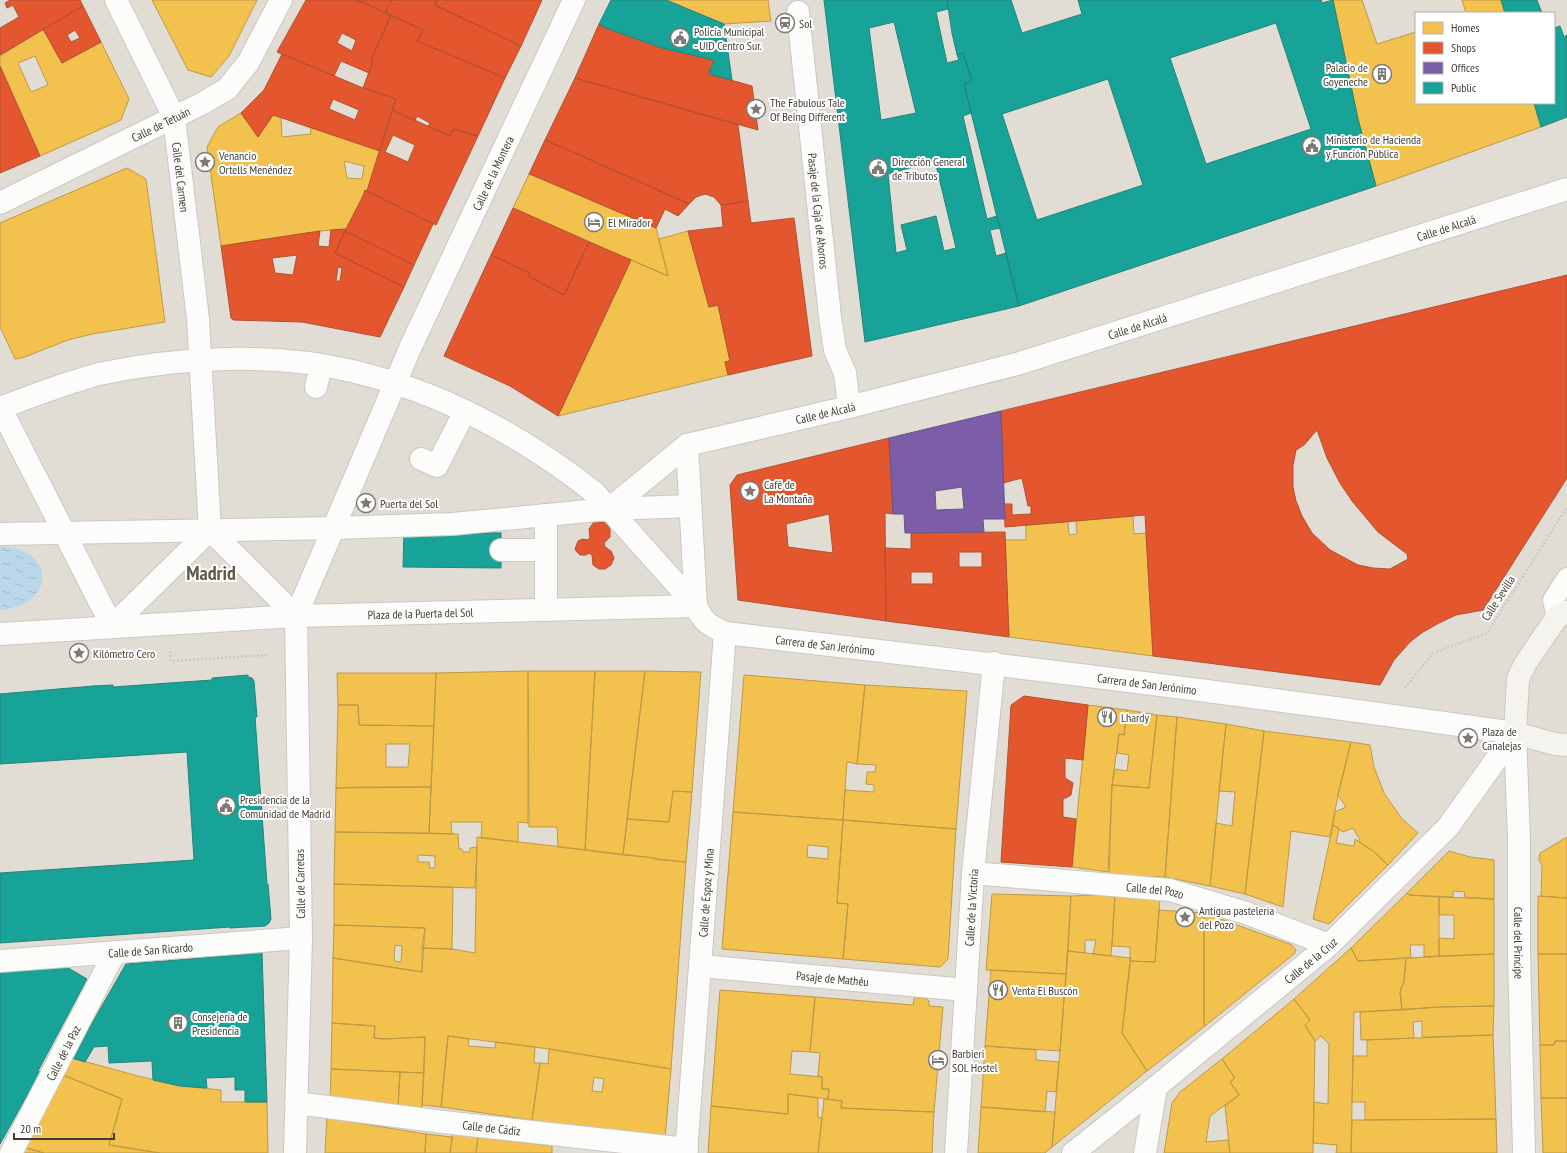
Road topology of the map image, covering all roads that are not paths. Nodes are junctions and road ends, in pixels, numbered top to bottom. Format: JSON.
{"nodes":[{"id":1,"x":116,"y":0,"type":"edge"},
{"id":2,"x":281,"y":0,"type":"edge"},
{"id":3,"x":574,"y":0,"type":"edge"},
{"id":4,"x":798,"y":12,"type":"dead end"},
{"id":5,"x":174,"y":117,"type":"junction"},
{"id":6,"x":1567,"y":189,"type":"edge"},
{"id":7,"x":0,"y":203,"type":"edge"},
{"id":8,"x":201,"y":360,"type":"junction"},
{"id":9,"x":321,"y":366,"type":"junction"},
{"id":10,"x":396,"y":384,"type":"junction"},
{"id":11,"x":316,"y":387,"type":"dead end"},
{"id":12,"x":849,"y":407,"type":"junction"},
{"id":13,"x":0,"y":408,"type":"edge"},
{"id":14,"x":461,"y":418,"type":"junction"},
{"id":15,"x":695,"y":443,"type":"junction"},
{"id":16,"x":421,"y":459,"type":"dead end"},
{"id":17,"x":690,"y":506,"type":"junction"},
{"id":18,"x":609,"y":509,"type":"junction"},
{"id":19,"x":546,"y":515,"type":"junction"},
{"id":20,"x":334,"y":528,"type":"junction"},
{"id":21,"x":210,"y":530,"type":"junction"},
{"id":22,"x":0,"y":534,"type":"edge"},
{"id":23,"x":64,"y":534,"type":"junction"},
{"id":24,"x":501,"y":550,"type":"dead end"},
{"id":25,"x":546,"y":550,"type":"junction"},
{"id":26,"x":1567,"y":578,"type":"edge"},
{"id":27,"x":696,"y":606,"type":"junction"},
{"id":28,"x":546,"y":609,"type":"junction"},
{"id":29,"x":1562,"y":614,"type":"edge"},
{"id":30,"x":296,"y":616,"type":"junction"},
{"id":31,"x":112,"y":626,"type":"junction"},
{"id":32,"x":725,"y":633,"type":"junction"},
{"id":33,"x":0,"y":634,"type":"edge"},
{"id":34,"x":994,"y":663,"type":"junction"},
{"id":35,"x":1515,"y":733,"type":"junction"},
{"id":36,"x":1567,"y":745,"type":"edge"},
{"id":37,"x":973,"y":873,"type":"junction"},
{"id":38,"x":301,"y":938,"type":"junction"},
{"id":39,"x":1329,"y":945,"type":"junction"},
{"id":40,"x":115,"y":952,"type":"junction"},
{"id":41,"x":0,"y":961,"type":"edge"},
{"id":42,"x":700,"y":966,"type":"junction"},
{"id":43,"x":966,"y":990,"type":"junction"},
{"id":44,"x":1156,"y":1087,"type":"junction"},
{"id":45,"x":296,"y":1103,"type":"junction"},
{"id":46,"x":566,"y":1144,"type":"edge"},
{"id":47,"x":686,"y":1151,"type":"edge"},
{"id":48,"x":11,"y":1153,"type":"edge"},
{"id":49,"x":295,"y":1153,"type":"edge"},
{"id":50,"x":956,"y":1153,"type":"edge"},
{"id":51,"x":1073,"y":1153,"type":"edge"},
{"id":52,"x":1145,"y":1153,"type":"edge"},
{"id":53,"x":1524,"y":1153,"type":"edge"}],
"edges":[{"from":1,"to":5,"type":"street","name":"Calle del Carmen"},
{"from":2,"to":5,"type":"street","name":"Calle de Tetuán"},
{"from":3,"to":10,"type":"street","name":"Calle de la Montera"},
{"from":4,"to":12,"type":"street","name":"Pasaje de la Caja de Ahorros"},
{"from":5,"to":7,"type":"street","name":"Calle de Tetuán"},
{"from":5,"to":8,"type":"street","name":"Calle del Carmen"},
{"from":6,"to":12,"type":"street","name":"Calle de Alcalá"},
{"from":8,"to":9,"type":"street"},
{"from":8,"to":13,"type":"street"},
{"from":8,"to":21,"type":"street"},
{"from":9,"to":10,"type":"street"},
{"from":9,"to":11,"type":"street"},
{"from":10,"to":14,"type":"street"},
{"from":10,"to":20,"type":"street","name":"Calle de la Montera"},
{"from":12,"to":15,"type":"street","name":"Calle de Alcalá"},
{"from":13,"to":23,"type":"street"},
{"from":14,"to":16,"type":"street"},
{"from":14,"to":18,"type":"street"},
{"from":15,"to":17,"type":"street"},
{"from":15,"to":18,"type":"street"},
{"from":17,"to":18,"type":"street"},
{"from":17,"to":27,"type":"street"},
{"from":18,"to":19,"type":"street"},
{"from":18,"to":27,"type":"street"},
{"from":19,"to":20,"type":"street"},
{"from":19,"to":25,"type":"street"},
{"from":20,"to":21,"type":"street"},
{"from":20,"to":30,"type":"street"},
{"from":21,"to":23,"type":"street"},
{"from":21,"to":30,"type":"street"},
{"from":21,"to":31,"type":"street"},
{"from":22,"to":23,"type":"street"},
{"from":23,"to":31,"type":"street"},
{"from":24,"to":25,"type":"street"},
{"from":25,"to":28,"type":"street"},
{"from":26,"to":29,"type":"lane"},
{"from":27,"to":28,"type":"street","name":"Plaza de la Puerta del Sol"},
{"from":27,"to":32,"type":"street"},
{"from":28,"to":30,"type":"street","name":"Plaza de la Puerta del Sol"},
{"from":29,"to":35,"type":"street"},
{"from":30,"to":31,"type":"street","name":"Plaza de la Puerta del Sol"},
{"from":30,"to":38,"type":"street","name":"Calle de Carretas"},
{"from":31,"to":33,"type":"street","name":"Plaza de la Puerta del Sol"},
{"from":32,"to":34,"type":"street","name":"Carrera de San Jerónimo"},
{"from":32,"to":42,"type":"street","name":"Calle de Espoz y Mina"},
{"from":34,"to":35,"type":"street","name":"Carrera de San Jerónimo"},
{"from":34,"to":37,"type":"street","name":"Calle de la Victoria"},
{"from":35,"to":36,"type":"street","name":"Carrera de San Jerónimo"},
{"from":35,"to":39,"type":"street","name":"Calle de la Cruz"},
{"from":35,"to":53,"type":"street","name":"Calle del Príncipe"},
{"from":37,"to":39,"type":"street","name":"Calle del Pozo"},
{"from":37,"to":43,"type":"street","name":"Calle de la Victoria"},
{"from":38,"to":40,"type":"street","name":"Calle de San Ricardo"},
{"from":38,"to":45,"type":"street","name":"Calle de Carretas"},
{"from":39,"to":44,"type":"street","name":"Calle de la Cruz"},
{"from":40,"to":41,"type":"street","name":"Calle de San Ricardo"},
{"from":40,"to":48,"type":"street","name":"Calle de la Paz"},
{"from":42,"to":43,"type":"street","name":"Pasaje de Mathéu"},
{"from":42,"to":47,"type":"street","name":"Calle de Espoz y Mina"},
{"from":43,"to":50,"type":"street","name":"Calle de la Victoria"},
{"from":44,"to":51,"type":"street","name":"Calle de la Cruz"},
{"from":44,"to":52,"type":"street"},
{"from":45,"to":46,"type":"street","name":"Calle de Cádiz"},
{"from":45,"to":49,"type":"street","name":"Calle de Carretas"},
{"from":46,"to":47,"type":"street","name":"Calle de Cádiz"}]}
